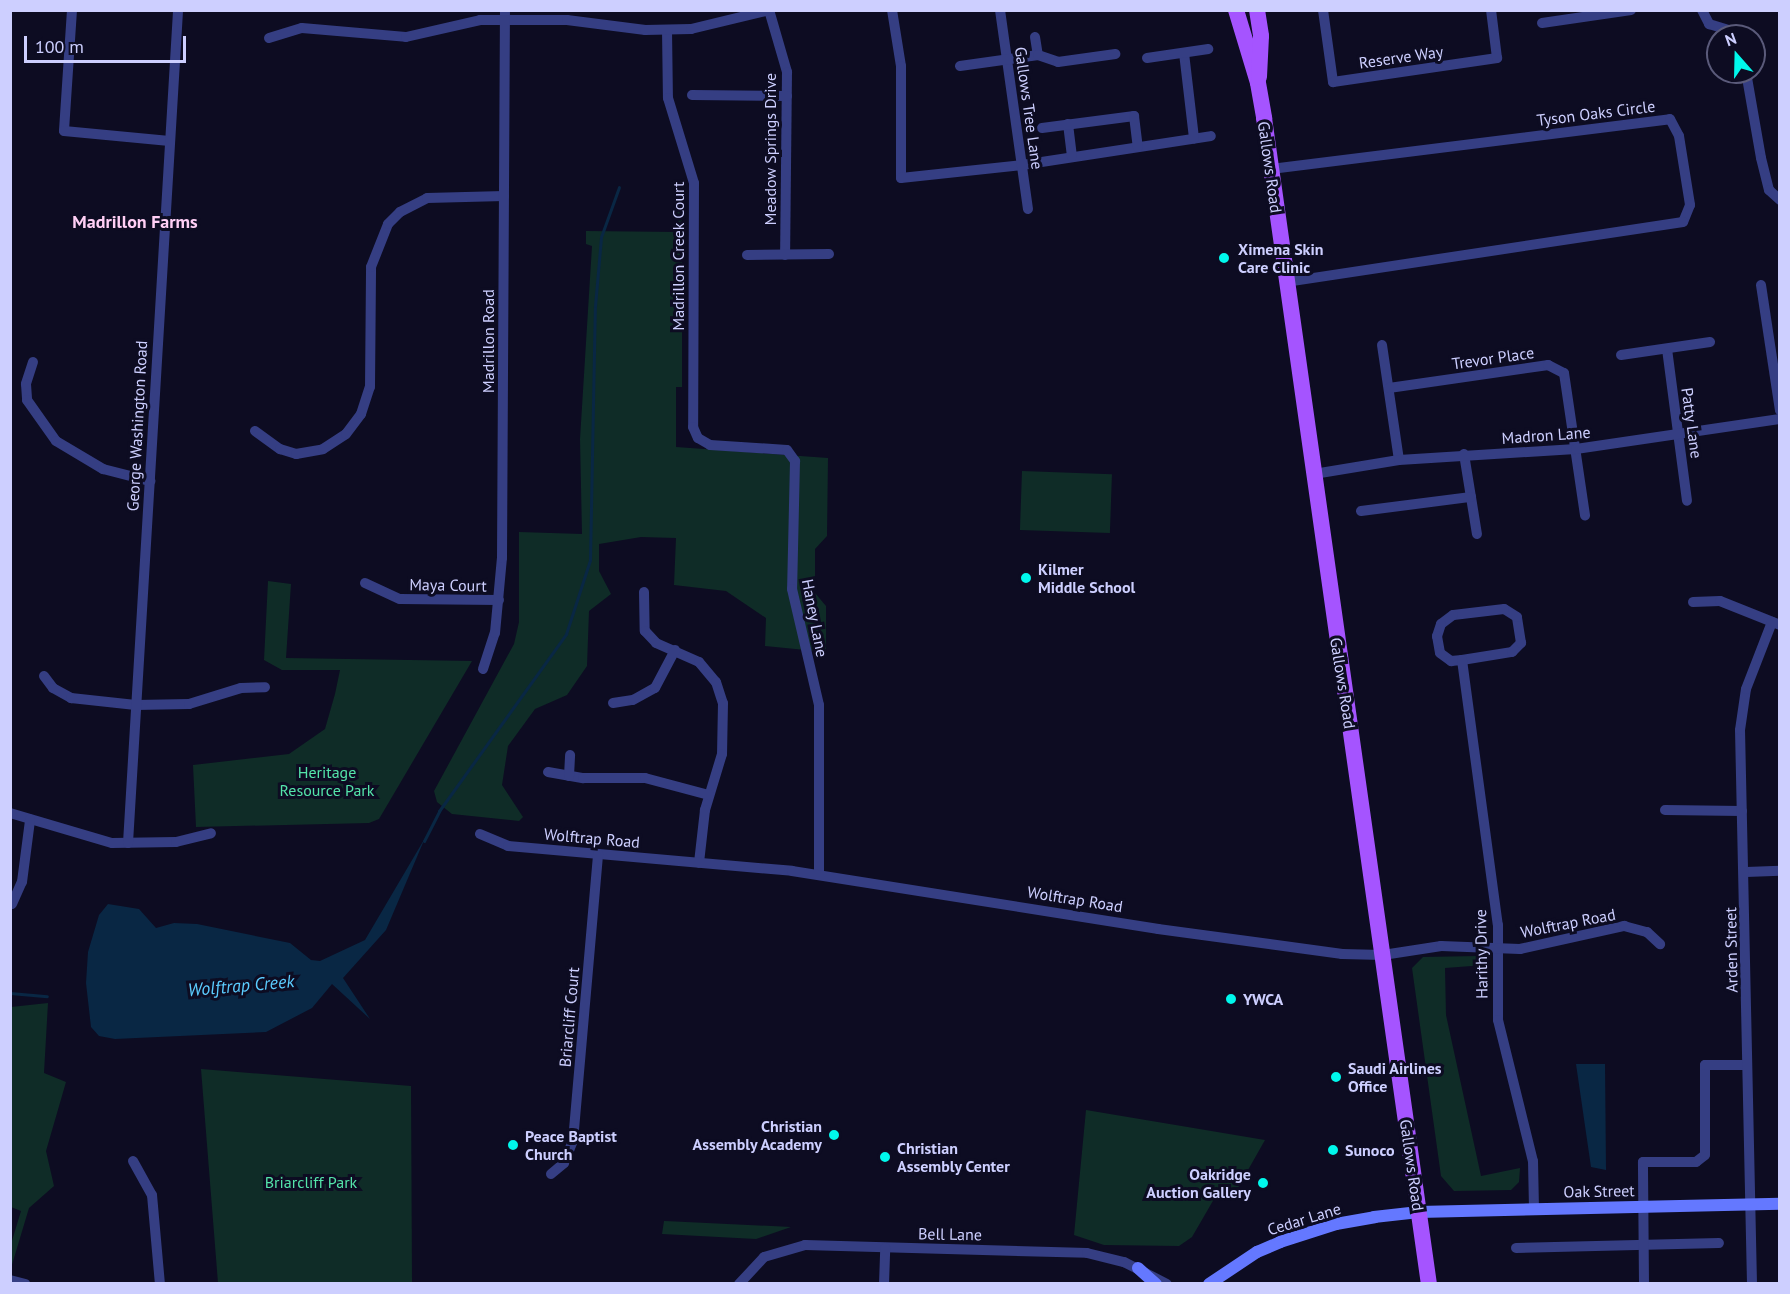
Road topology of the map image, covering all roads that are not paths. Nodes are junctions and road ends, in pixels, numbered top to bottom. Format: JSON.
{"nodes":[{"id":1,"x":72,"y":10,"type":"edge"},
{"id":2,"x":178,"y":10,"type":"edge"},
{"id":3,"x":892,"y":10,"type":"edge"},
{"id":4,"x":1000,"y":10,"type":"edge"},
{"id":5,"x":1236,"y":10,"type":"edge"},
{"id":6,"x":1257,"y":10,"type":"edge"},
{"id":7,"x":1323,"y":10,"type":"edge"},
{"id":8,"x":1491,"y":10,"type":"edge"},
{"id":9,"x":1631,"y":10,"type":"edge"},
{"id":10,"x":1702,"y":10,"type":"edge"},
{"id":11,"x":769,"y":11,"type":"edge"},
{"id":12,"x":505,"y":15,"type":"edge"},
{"id":13,"x":1572,"y":15,"type":"edge"},
{"id":14,"x":1542,"y":23,"type":"dead end"},
{"id":15,"x":1709,"y":24,"type":"edge"},
{"id":16,"x":667,"y":30,"type":"junction"},
{"id":17,"x":1035,"y":36,"type":"dead end"},
{"id":18,"x":269,"y":38,"type":"dead end"},
{"id":19,"x":1208,"y":49,"type":"dead end"},
{"id":20,"x":1184,"y":53,"type":"junction"},
{"id":21,"x":1115,"y":54,"type":"dead end"},
{"id":22,"x":1038,"y":55,"type":"junction"},
{"id":23,"x":1147,"y":58,"type":"dead end"},
{"id":24,"x":1007,"y":59,"type":"junction"},
{"id":25,"x":960,"y":66,"type":"dead end"},
{"id":26,"x":1258,"y":84,"type":"junction"},
{"id":27,"x":1748,"y":84,"type":"edge"},
{"id":28,"x":692,"y":95,"type":"dead end"},
{"id":29,"x":787,"y":96,"type":"junction"},
{"id":30,"x":1068,"y":124,"type":"junction"},
{"id":31,"x":1042,"y":128,"type":"dead end"},
{"id":32,"x":1211,"y":136,"type":"dead end"},
{"id":33,"x":1194,"y":138,"type":"junction"},
{"id":34,"x":170,"y":141,"type":"junction"},
{"id":35,"x":1138,"y":147,"type":"junction"},
{"id":36,"x":1072,"y":158,"type":"junction"},
{"id":37,"x":1022,"y":165,"type":"junction"},
{"id":38,"x":1271,"y":169,"type":"junction"},
{"id":39,"x":504,"y":196,"type":"junction"},
{"id":40,"x":1779,"y":200,"type":"edge"},
{"id":41,"x":1028,"y":209,"type":"dead end"},
{"id":42,"x":829,"y":254,"type":"dead end"},
{"id":43,"x":747,"y":255,"type":"dead end"},
{"id":44,"x":785,"y":255,"type":"junction"},
{"id":45,"x":1286,"y":282,"type":"junction"},
{"id":46,"x":1761,"y":285,"type":"dead end"},
{"id":47,"x":1710,"y":342,"type":"dead end"},
{"id":48,"x":1382,"y":345,"type":"dead end"},
{"id":49,"x":1667,"y":349,"type":"junction"},
{"id":50,"x":1622,"y":355,"type":"dead end"},
{"id":51,"x":33,"y":362,"type":"dead end"},
{"id":52,"x":1389,"y":388,"type":"junction"},
{"id":53,"x":1779,"y":411,"type":"edge"},
{"id":54,"x":693,"y":413,"type":"joint"},
{"id":55,"x":1779,"y":420,"type":"edge"},
{"id":56,"x":255,"y":431,"type":"dead end"},
{"id":57,"x":1679,"y":435,"type":"junction"},
{"id":58,"x":1576,"y":449,"type":"junction"},
{"id":59,"x":1464,"y":454,"type":"junction"},
{"id":60,"x":1399,"y":460,"type":"junction"},
{"id":61,"x":1314,"y":474,"type":"junction"},
{"id":62,"x":150,"y":480,"type":"junction"},
{"id":63,"x":1471,"y":497,"type":"junction"},
{"id":64,"x":1687,"y":501,"type":"dead end"},
{"id":65,"x":1361,"y":511,"type":"dead end"},
{"id":66,"x":1585,"y":515,"type":"dead end"},
{"id":67,"x":1477,"y":534,"type":"dead end"},
{"id":68,"x":365,"y":583,"type":"dead end"},
{"id":69,"x":644,"y":592,"type":"dead end"},
{"id":70,"x":499,"y":600,"type":"junction"},
{"id":71,"x":1693,"y":602,"type":"dead end"},
{"id":72,"x":1776,"y":624,"type":"edge"},
{"id":73,"x":675,"y":650,"type":"junction"},
{"id":74,"x":1462,"y":660,"type":"junction"},
{"id":75,"x":483,"y":669,"type":"dead end"},
{"id":76,"x":44,"y":676,"type":"dead end"},
{"id":77,"x":265,"y":687,"type":"dead end"},
{"id":78,"x":613,"y":703,"type":"dead end"},
{"id":79,"x":136,"y":705,"type":"junction"},
{"id":80,"x":570,"y":755,"type":"dead end"},
{"id":81,"x":548,"y":772,"type":"dead end"},
{"id":82,"x":569,"y":776,"type":"junction"},
{"id":83,"x":709,"y":795,"type":"junction"},
{"id":84,"x":1665,"y":810,"type":"dead end"},
{"id":85,"x":1742,"y":811,"type":"junction"},
{"id":86,"x":10,"y":813,"type":"edge"},
{"id":87,"x":30,"y":820,"type":"junction"},
{"id":88,"x":211,"y":833,"type":"dead end"},
{"id":89,"x":480,"y":834,"type":"dead end"},
{"id":90,"x":128,"y":843,"type":"junction"},
{"id":91,"x":598,"y":854,"type":"junction"},
{"id":92,"x":699,"y":863,"type":"junction"},
{"id":93,"x":1779,"y":871,"type":"edge"},
{"id":94,"x":1746,"y":872,"type":"junction"},
{"id":95,"x":819,"y":875,"type":"junction"},
{"id":96,"x":12,"y":904,"type":"edge"},
{"id":97,"x":1660,"y":944,"type":"dead end"},
{"id":98,"x":1496,"y":950,"type":"junction"},
{"id":99,"x":1383,"y":955,"type":"junction"},
{"id":100,"x":1747,"y":1065,"type":"junction"},
{"id":101,"x":133,"y":1161,"type":"dead end"},
{"id":102,"x":551,"y":1174,"type":"dead end"},
{"id":103,"x":1751,"y":1204,"type":"junction"},
{"id":104,"x":1779,"y":1204,"type":"edge"},
{"id":105,"x":1643,"y":1206,"type":"junction"},
{"id":106,"x":1534,"y":1209,"type":"junction"},
{"id":107,"x":1419,"y":1212,"type":"junction"},
{"id":108,"x":1719,"y":1243,"type":"dead end"},
{"id":109,"x":1644,"y":1245,"type":"junction"},
{"id":110,"x":885,"y":1248,"type":"junction"},
{"id":111,"x":1516,"y":1248,"type":"dead end"},
{"id":112,"x":1138,"y":1268,"type":"junction"},
{"id":113,"x":10,"y":1280,"type":"edge"},
{"id":114,"x":25,"y":1284,"type":"edge"},
{"id":115,"x":160,"y":1284,"type":"edge"},
{"id":116,"x":739,"y":1284,"type":"edge"},
{"id":117,"x":884,"y":1284,"type":"edge"},
{"id":118,"x":1156,"y":1284,"type":"edge"},
{"id":119,"x":1167,"y":1284,"type":"edge"},
{"id":120,"x":1209,"y":1284,"type":"edge"},
{"id":121,"x":1429,"y":1284,"type":"edge"},
{"id":122,"x":1644,"y":1284,"type":"edge"},
{"id":123,"x":1752,"y":1284,"type":"edge"}],
"edges":[{"from":1,"to":34,"type":"street"},
{"from":2,"to":34,"type":"street","name":"George Washington Road"},
{"from":3,"to":37,"type":"street"},
{"from":4,"to":24,"type":"street","name":"Gallows Tree Lane"},
{"from":5,"to":26,"type":"main road","name":"Gallows Road"},
{"from":6,"to":26,"type":"main road","name":"Gallows Road"},
{"from":7,"to":8,"type":"street","name":"Reserve Way"},
{"from":9,"to":13,"type":"street"},
{"from":10,"to":15,"type":"street"},
{"from":11,"to":16,"type":"street"},
{"from":11,"to":29,"type":"street","name":"Meadow Springs Drive"},
{"from":12,"to":16,"type":"street"},
{"from":12,"to":18,"type":"street"},
{"from":12,"to":39,"type":"street","name":"Madrillon Road"},
{"from":13,"to":14,"type":"street"},
{"from":16,"to":54,"type":"street","name":"Madrillon Creek Court"},
{"from":17,"to":22,"type":"street"},
{"from":19,"to":20,"type":"street"},
{"from":20,"to":23,"type":"street"},
{"from":20,"to":33,"type":"street"},
{"from":21,"to":22,"type":"street"},
{"from":22,"to":24,"type":"street"},
{"from":24,"to":25,"type":"street"},
{"from":24,"to":37,"type":"street","name":"Gallows Tree Lane"},
{"from":26,"to":38,"type":"main road","name":"Gallows Road"},
{"from":27,"to":40,"type":"street"},
{"from":28,"to":29,"type":"street"},
{"from":29,"to":44,"type":"street","name":"Meadow Springs Drive"},
{"from":30,"to":31,"type":"street"},
{"from":30,"to":35,"type":"street"},
{"from":30,"to":36,"type":"street"},
{"from":32,"to":33,"type":"street"},
{"from":33,"to":35,"type":"street"},
{"from":34,"to":62,"type":"street","name":"George Washington Road"},
{"from":35,"to":36,"type":"street"},
{"from":36,"to":37,"type":"street"},
{"from":37,"to":41,"type":"street","name":"Gallows Tree Lane"},
{"from":38,"to":45,"type":"main road","name":"Gallows Road"},
{"from":38,"to":45,"type":"street","name":"Tyson Oaks Circle"},
{"from":39,"to":56,"type":"street"},
{"from":39,"to":70,"type":"street","name":"Madrillon Road"},
{"from":42,"to":44,"type":"street"},
{"from":43,"to":44,"type":"street"},
{"from":45,"to":61,"type":"main road","name":"Gallows Road"},
{"from":46,"to":53,"type":"street"},
{"from":47,"to":49,"type":"street"},
{"from":48,"to":52,"type":"street"},
{"from":49,"to":50,"type":"street"},
{"from":49,"to":57,"type":"street","name":"Patty Lane"},
{"from":51,"to":62,"type":"street"},
{"from":52,"to":58,"type":"street","name":"Trevor Place"},
{"from":52,"to":60,"type":"street"},
{"from":54,"to":95,"type":"street","name":"Haney Lane"},
{"from":55,"to":57,"type":"street","name":"Madron Lane"},
{"from":57,"to":58,"type":"street","name":"Madron Lane"},
{"from":57,"to":64,"type":"street","name":"Patty Lane"},
{"from":58,"to":59,"type":"street","name":"Madron Lane"},
{"from":58,"to":66,"type":"street","name":"Trevor Place"},
{"from":59,"to":60,"type":"street","name":"Madron Lane"},
{"from":59,"to":63,"type":"street"},
{"from":60,"to":61,"type":"street","name":"Madron Lane"},
{"from":61,"to":99,"type":"main road","name":"Gallows Road"},
{"from":62,"to":79,"type":"street","name":"George Washington Road"},
{"from":63,"to":65,"type":"street"},
{"from":63,"to":67,"type":"street"},
{"from":68,"to":70,"type":"street","name":"Maya Court"},
{"from":69,"to":73,"type":"street"},
{"from":70,"to":75,"type":"street","name":"Madrillon Road"},
{"from":71,"to":72,"type":"street"},
{"from":72,"to":85,"type":"street","name":"Arden Street"},
{"from":73,"to":78,"type":"street"},
{"from":73,"to":83,"type":"street"},
{"from":74,"to":74,"type":"street"},
{"from":74,"to":98,"type":"street","name":"Harithy Drive"},
{"from":76,"to":79,"type":"street"},
{"from":77,"to":79,"type":"street"},
{"from":79,"to":90,"type":"street","name":"George Washington Road"},
{"from":80,"to":82,"type":"street"},
{"from":81,"to":82,"type":"street"},
{"from":82,"to":83,"type":"street"},
{"from":83,"to":92,"type":"street"},
{"from":84,"to":85,"type":"street"},
{"from":85,"to":94,"type":"street","name":"Arden Street"},
{"from":86,"to":87,"type":"street"},
{"from":87,"to":90,"type":"street"},
{"from":87,"to":96,"type":"street"},
{"from":88,"to":90,"type":"street"},
{"from":89,"to":91,"type":"street","name":"Wolftrap Road"},
{"from":91,"to":92,"type":"street","name":"Wolftrap Road"},
{"from":91,"to":102,"type":"street","name":"Briarcliff Court"},
{"from":92,"to":95,"type":"street","name":"Wolftrap Road"},
{"from":93,"to":94,"type":"street"},
{"from":94,"to":100,"type":"street","name":"Arden Street"},
{"from":95,"to":99,"type":"street","name":"Wolftrap Road"},
{"from":97,"to":98,"type":"street","name":"Wolftrap Road"},
{"from":98,"to":99,"type":"street","name":"Wolftrap Road"},
{"from":98,"to":106,"type":"street","name":"Harithy Drive"},
{"from":99,"to":107,"type":"main road","name":"Gallows Road"},
{"from":100,"to":103,"type":"street","name":"Arden Street"},
{"from":100,"to":105,"type":"street"},
{"from":101,"to":115,"type":"street"},
{"from":103,"to":104,"type":"street","name":"Oak Street"},
{"from":103,"to":105,"type":"street","name":"Oak Street"},
{"from":103,"to":123,"type":"street","name":"Arden Street"},
{"from":105,"to":106,"type":"street","name":"Oak Street"},
{"from":105,"to":109,"type":"street"},
{"from":106,"to":107,"type":"street","name":"Oak Street"},
{"from":107,"to":120,"type":"street","name":"Cedar Lane"},
{"from":107,"to":121,"type":"main road","name":"Gallows Road"},
{"from":108,"to":109,"type":"street"},
{"from":109,"to":111,"type":"street"},
{"from":109,"to":122,"type":"street"},
{"from":110,"to":112,"type":"street","name":"Bell Lane"},
{"from":110,"to":116,"type":"street","name":"Bell Lane"},
{"from":110,"to":117,"type":"street"},
{"from":112,"to":118,"type":"street"},
{"from":112,"to":119,"type":"street","name":"Bell Lane"},
{"from":113,"to":114,"type":"street"}]}
